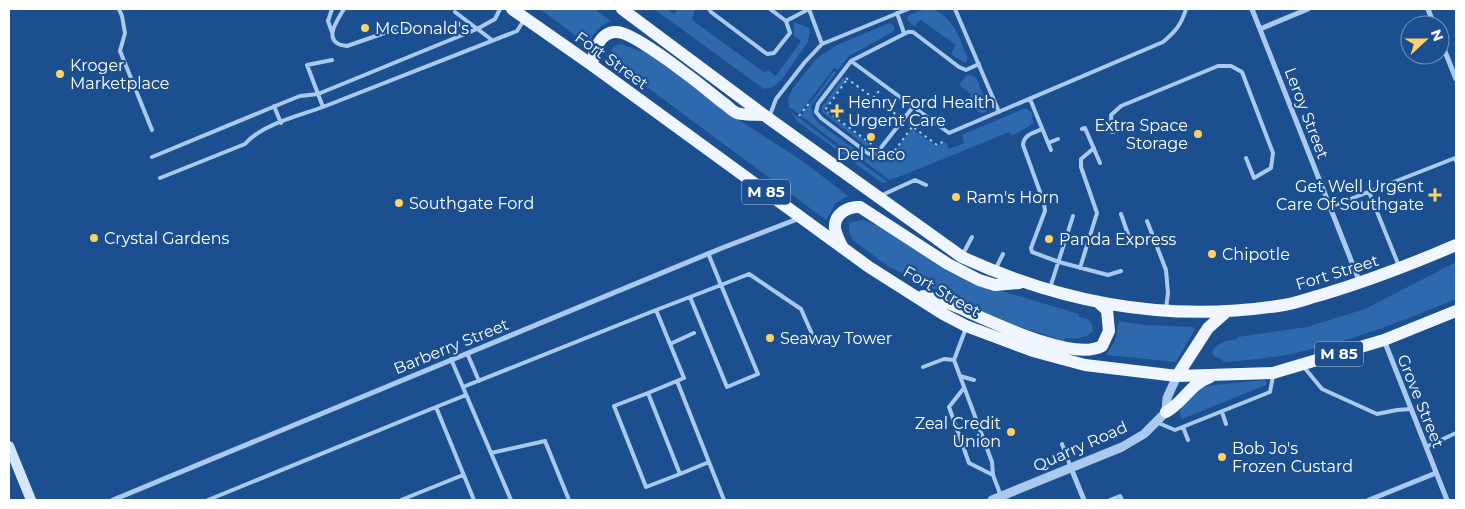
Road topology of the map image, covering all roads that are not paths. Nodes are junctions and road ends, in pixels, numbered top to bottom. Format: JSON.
{"nodes":[{"id":1,"x":119,"y":9,"type":"edge"},
{"id":2,"x":332,"y":9,"type":"edge"},
{"id":3,"x":344,"y":9,"type":"edge"},
{"id":4,"x":500,"y":9,"type":"edge"},
{"id":5,"x":512,"y":9,"type":"edge"},
{"id":6,"x":622,"y":9,"type":"edge"},
{"id":7,"x":709,"y":9,"type":"edge"},
{"id":8,"x":770,"y":9,"type":"edge"},
{"id":9,"x":809,"y":9,"type":"edge"},
{"id":10,"x":908,"y":9,"type":"edge"},
{"id":11,"x":955,"y":9,"type":"edge"},
{"id":12,"x":1186,"y":9,"type":"edge"},
{"id":13,"x":1252,"y":9,"type":"edge"},
{"id":14,"x":1308,"y":9,"type":"edge"},
{"id":15,"x":455,"y":12,"type":"dead end"},
{"id":16,"x":897,"y":13,"type":"junction"},
{"id":17,"x":525,"y":18,"type":"junction"},
{"id":18,"x":786,"y":21,"type":"junction"},
{"id":19,"x":477,"y":29,"type":"junction"},
{"id":20,"x":1260,"y":29,"type":"junction"},
{"id":21,"x":411,"y":30,"type":"dead end"},
{"id":22,"x":332,"y":32,"type":"junction"},
{"id":23,"x":904,"y":33,"type":"junction"},
{"id":24,"x":492,"y":40,"type":"junction"},
{"id":25,"x":822,"y":44,"type":"junction"},
{"id":26,"x":332,"y":60,"type":"dead end"},
{"id":27,"x":851,"y":61,"type":"junction"},
{"id":28,"x":978,"y":64,"type":"junction"},
{"id":29,"x":1450,"y":64,"type":"edge"},
{"id":30,"x":592,"y":65,"type":"junction"},
{"id":31,"x":1456,"y":79,"type":"edge"},
{"id":32,"x":318,"y":94,"type":"junction"},
{"id":33,"x":1030,"y":99,"type":"junction"},
{"id":34,"x":274,"y":106,"type":"junction"},
{"id":35,"x":323,"y":107,"type":"junction"},
{"id":36,"x":913,"y":107,"type":"junction"},
{"id":37,"x":999,"y":112,"type":"junction"},
{"id":38,"x":766,"y":116,"type":"junction"},
{"id":39,"x":281,"y":122,"type":"junction"},
{"id":40,"x":1129,"y":126,"type":"dead end"},
{"id":41,"x":1042,"y":128,"type":"junction"},
{"id":42,"x":1082,"y":129,"type":"dead end"},
{"id":43,"x":152,"y":130,"type":"dead end"},
{"id":44,"x":1058,"y":139,"type":"dead end"},
{"id":45,"x":1048,"y":143,"type":"junction"},
{"id":46,"x":1094,"y":148,"type":"junction"},
{"id":47,"x":1050,"y":150,"type":"dead end"},
{"id":48,"x":152,"y":157,"type":"dead end"},
{"id":49,"x":1246,"y":158,"type":"dead end"},
{"id":50,"x":1456,"y":161,"type":"edge"},
{"id":51,"x":1100,"y":163,"type":"dead end"},
{"id":52,"x":160,"y":178,"type":"dead end"},
{"id":53,"x":926,"y":185,"type":"dead end"},
{"id":54,"x":1369,"y":192,"type":"junction"},
{"id":55,"x":878,"y":197,"type":"junction"},
{"id":56,"x":1330,"y":207,"type":"junction"},
{"id":57,"x":1121,"y":214,"type":"dead end"},
{"id":58,"x":1074,"y":216,"type":"dead end"},
{"id":59,"x":800,"y":218,"type":"junction"},
{"id":60,"x":1147,"y":221,"type":"dead end"},
{"id":61,"x":972,"y":237,"type":"dead end"},
{"id":62,"x":1130,"y":240,"type":"dead end"},
{"id":63,"x":1456,"y":245,"type":"edge"},
{"id":64,"x":843,"y":249,"type":"junction"},
{"id":65,"x":708,"y":253,"type":"junction"},
{"id":66,"x":1003,"y":254,"type":"dead end"},
{"id":67,"x":962,"y":256,"type":"junction"},
{"id":68,"x":1059,"y":262,"type":"junction"},
{"id":69,"x":1080,"y":268,"type":"junction"},
{"id":70,"x":1400,"y":269,"type":"junction"},
{"id":71,"x":1122,"y":271,"type":"dead end"},
{"id":72,"x":994,"y":272,"type":"junction"},
{"id":73,"x":1024,"y":282,"type":"junction"},
{"id":74,"x":1360,"y":283,"type":"junction"},
{"id":75,"x":721,"y":285,"type":"junction"},
{"id":76,"x":905,"y":290,"type":"junction"},
{"id":77,"x":1050,"y":290,"type":"junction"},
{"id":78,"x":690,"y":298,"type":"junction"},
{"id":79,"x":1099,"y":303,"type":"junction"},
{"id":80,"x":656,"y":310,"type":"junction"},
{"id":81,"x":1166,"y":311,"type":"junction"},
{"id":82,"x":1456,"y":311,"type":"edge"},
{"id":83,"x":1226,"y":312,"type":"junction"},
{"id":84,"x":966,"y":326,"type":"junction"},
{"id":85,"x":694,"y":333,"type":"dead end"},
{"id":86,"x":1384,"y":340,"type":"junction"},
{"id":87,"x":816,"y":343,"type":"dead end"},
{"id":88,"x":670,"y":344,"type":"junction"},
{"id":89,"x":467,"y":353,"type":"junction"},
{"id":90,"x":452,"y":360,"type":"junction"},
{"id":91,"x":954,"y":360,"type":"junction"},
{"id":92,"x":1302,"y":366,"type":"junction"},
{"id":93,"x":923,"y":367,"type":"dead end"},
{"id":94,"x":1273,"y":373,"type":"junction"},
{"id":95,"x":1217,"y":375,"type":"junction"},
{"id":96,"x":960,"y":376,"type":"junction"},
{"id":97,"x":1178,"y":376,"type":"junction"},
{"id":98,"x":974,"y":380,"type":"dead end"},
{"id":99,"x":479,"y":381,"type":"junction"},
{"id":100,"x":677,"y":381,"type":"junction"},
{"id":101,"x":463,"y":387,"type":"junction"},
{"id":102,"x":964,"y":388,"type":"junction"},
{"id":103,"x":648,"y":393,"type":"junction"},
{"id":104,"x":466,"y":395,"type":"junction"},
{"id":105,"x":436,"y":407,"type":"junction"},
{"id":106,"x":1411,"y":409,"type":"junction"},
{"id":107,"x":1166,"y":412,"type":"junction"},
{"id":108,"x":1222,"y":412,"type":"junction"},
{"id":109,"x":1156,"y":422,"type":"junction"},
{"id":110,"x":1226,"y":424,"type":"dead end"},
{"id":111,"x":1183,"y":427,"type":"junction"},
{"id":112,"x":1456,"y":433,"type":"edge"},
{"id":113,"x":1188,"y":440,"type":"dead end"},
{"id":114,"x":1062,"y":444,"type":"dead end"},
{"id":115,"x":9,"y":446,"type":"edge"},
{"id":116,"x":1426,"y":447,"type":"junction"},
{"id":117,"x":491,"y":452,"type":"junction"},
{"id":118,"x":709,"y":462,"type":"junction"},
{"id":119,"x":1071,"y":468,"type":"junction"},
{"id":120,"x":1436,"y":473,"type":"junction"},
{"id":121,"x":463,"y":474,"type":"junction"},
{"id":122,"x":680,"y":474,"type":"junction"},
{"id":123,"x":993,"y":475,"type":"junction"},
{"id":124,"x":997,"y":499,"type":"edge"},
{"id":125,"x":30,"y":500,"type":"edge"},
{"id":126,"x":113,"y":500,"type":"edge"},
{"id":127,"x":208,"y":500,"type":"edge"},
{"id":128,"x":401,"y":500,"type":"edge"},
{"id":129,"x":474,"y":500,"type":"edge"},
{"id":130,"x":511,"y":500,"type":"edge"},
{"id":131,"x":569,"y":500,"type":"edge"},
{"id":132,"x":724,"y":500,"type":"edge"},
{"id":133,"x":1084,"y":500,"type":"edge"},
{"id":134,"x":1110,"y":500,"type":"edge"},
{"id":135,"x":1122,"y":500,"type":"edge"},
{"id":136,"x":1369,"y":500,"type":"edge"},
{"id":137,"x":1447,"y":500,"type":"edge"}],
"edges":[{"from":1,"to":43,"type":"lane"},
{"from":2,"to":22,"type":"lane"},
{"from":3,"to":22,"type":"lane"},
{"from":4,"to":19,"type":"lane"},
{"from":5,"to":17,"type":"main road","name":"Fort Street","number":"M 85"},
{"from":6,"to":38,"type":"main road","name":"Fort Street"},
{"from":7,"to":18,"type":"lane"},
{"from":8,"to":18,"type":"lane"},
{"from":9,"to":18,"type":"lane"},
{"from":9,"to":25,"type":"lane"},
{"from":10,"to":16,"type":"lane"},
{"from":11,"to":28,"type":"lane"},
{"from":12,"to":33,"type":"lane"},
{"from":13,"to":20,"type":"street","name":"Leroy Street"},
{"from":14,"to":20,"type":"street"},
{"from":15,"to":19,"type":"lane"},
{"from":16,"to":23,"type":"lane"},
{"from":16,"to":25,"type":"lane"},
{"from":17,"to":24,"type":"lane"},
{"from":17,"to":30,"type":"main road","name":"Fort Street","number":"M 85"},
{"from":19,"to":24,"type":"lane"},
{"from":19,"to":32,"type":"lane"},
{"from":20,"to":56,"type":"street","name":"Leroy Street"},
{"from":21,"to":22,"type":"lane"},
{"from":23,"to":27,"type":"lane"},
{"from":23,"to":28,"type":"lane"},
{"from":24,"to":35,"type":"lane"},
{"from":25,"to":38,"type":"lane"},
{"from":26,"to":32,"type":"lane"},
{"from":27,"to":36,"type":"lane"},
{"from":27,"to":36,"type":"lane"},
{"from":28,"to":37,"type":"lane"},
{"from":29,"to":31,"type":"street"},
{"from":30,"to":38,"type":"main road"},
{"from":30,"to":59,"type":"main road","name":"Fort Street","number":"M 85"},
{"from":32,"to":34,"type":"lane"},
{"from":32,"to":35,"type":"lane"},
{"from":33,"to":37,"type":"lane"},
{"from":33,"to":41,"type":"lane"},
{"from":34,"to":39,"type":"lane"},
{"from":34,"to":48,"type":"lane"},
{"from":35,"to":39,"type":"lane"},
{"from":36,"to":37,"type":"lane"},
{"from":38,"to":55,"type":"main road","name":"Fort Street"},
{"from":39,"to":52,"type":"lane"},
{"from":40,"to":49,"type":"lane"},
{"from":41,"to":45,"type":"lane"},
{"from":41,"to":68,"type":"lane"},
{"from":42,"to":46,"type":"lane"},
{"from":44,"to":45,"type":"lane"},
{"from":45,"to":47,"type":"lane"},
{"from":46,"to":51,"type":"lane"},
{"from":46,"to":69,"type":"lane"},
{"from":50,"to":54,"type":"lane"},
{"from":53,"to":55,"type":"lane"},
{"from":54,"to":56,"type":"lane"},
{"from":54,"to":70,"type":"lane"},
{"from":55,"to":67,"type":"main road","name":"Fort Street"},
{"from":56,"to":74,"type":"street","name":"Leroy Street"},
{"from":57,"to":62,"type":"lane"},
{"from":58,"to":68,"type":"lane"},
{"from":59,"to":64,"type":"main road","name":"Fort Street","number":"M 85"},
{"from":59,"to":65,"type":"street","name":"Barberry Street"},
{"from":60,"to":81,"type":"lane"},
{"from":61,"to":67,"type":"lane"},
{"from":63,"to":70,"type":"main road","name":"Fort Street"},
{"from":64,"to":73,"type":"main road"},
{"from":64,"to":76,"type":"main road","name":"Fort Street","number":"M 85"},
{"from":65,"to":75,"type":"lane"},
{"from":65,"to":89,"type":"street","name":"Barberry Street"},
{"from":66,"to":72,"type":"lane"},
{"from":67,"to":72,"type":"main road","name":"Fort Street"},
{"from":68,"to":69,"type":"lane"},
{"from":68,"to":77,"type":"lane"},
{"from":69,"to":71,"type":"lane"},
{"from":70,"to":74,"type":"main road","name":"Fort Street"},
{"from":72,"to":73,"type":"main road","name":"Fort Street"},
{"from":73,"to":77,"type":"main road","name":"Fort Street"},
{"from":74,"to":83,"type":"main road","name":"Fort Street"},
{"from":75,"to":78,"type":"lane"},
{"from":75,"to":78,"type":"lane"},
{"from":75,"to":87,"type":"lane"},
{"from":76,"to":79,"type":"main road"},
{"from":76,"to":84,"type":"main road","name":"Fort Street","number":"M 85"},
{"from":77,"to":79,"type":"main road","name":"Fort Street"},
{"from":78,"to":80,"type":"lane"},
{"from":79,"to":81,"type":"main road","name":"Fort Street"},
{"from":80,"to":88,"type":"lane"},
{"from":80,"to":99,"type":"lane"},
{"from":81,"to":83,"type":"main road","name":"Fort Street"},
{"from":82,"to":86,"type":"main road","name":"Fort Street","number":"M 85"},
{"from":83,"to":97,"type":"main road"},
{"from":84,"to":91,"type":"lane"},
{"from":84,"to":97,"type":"main road","name":"Fort Street","number":"M 85"},
{"from":85,"to":88,"type":"lane"},
{"from":86,"to":92,"type":"main road","name":"Fort Street","number":"M 85"},
{"from":86,"to":106,"type":"street","name":"Grove Street"},
{"from":88,"to":100,"type":"lane"},
{"from":89,"to":90,"type":"street","name":"Barberry Street"},
{"from":89,"to":99,"type":"lane"},
{"from":90,"to":101,"type":"lane"},
{"from":90,"to":126,"type":"street","name":"Barberry Street"},
{"from":91,"to":93,"type":"lane"},
{"from":91,"to":96,"type":"lane"},
{"from":92,"to":94,"type":"main road","name":"Fort Street","number":"M 85"},
{"from":92,"to":106,"type":"lane"},
{"from":94,"to":95,"type":"main road","name":"Fort Street","number":"M 85"},
{"from":94,"to":108,"type":"lane"},
{"from":95,"to":97,"type":"main road","name":"Fort Street","number":"M 85"},
{"from":95,"to":107,"type":"main road"},
{"from":96,"to":98,"type":"lane"},
{"from":96,"to":102,"type":"lane"},
{"from":97,"to":107,"type":"street"},
{"from":99,"to":101,"type":"lane"},
{"from":100,"to":103,"type":"lane"},
{"from":100,"to":118,"type":"lane"},
{"from":101,"to":104,"type":"lane"},
{"from":102,"to":123,"type":"lane"},
{"from":102,"to":123,"type":"lane"},
{"from":103,"to":122,"type":"lane"},
{"from":103,"to":122,"type":"lane"},
{"from":104,"to":105,"type":"lane"},
{"from":104,"to":117,"type":"lane"},
{"from":105,"to":121,"type":"lane"},
{"from":105,"to":127,"type":"lane"},
{"from":106,"to":116,"type":"street","name":"Grove Street"},
{"from":107,"to":109,"type":"street","name":"Quarry Road"},
{"from":108,"to":110,"type":"lane"},
{"from":108,"to":111,"type":"lane"},
{"from":109,"to":111,"type":"lane"},
{"from":109,"to":119,"type":"street","name":"Quarry Road"},
{"from":111,"to":113,"type":"lane"},
{"from":112,"to":116,"type":"lane"},
{"from":114,"to":119,"type":"lane"},
{"from":115,"to":125,"type":"main road"},
{"from":116,"to":120,"type":"street","name":"Grove Street"},
{"from":117,"to":130,"type":"lane"},
{"from":117,"to":131,"type":"lane"},
{"from":118,"to":122,"type":"lane"},
{"from":118,"to":132,"type":"lane"},
{"from":119,"to":124,"type":"street","name":"Quarry Road"},
{"from":119,"to":133,"type":"street"},
{"from":120,"to":136,"type":"street"},
{"from":120,"to":137,"type":"street","name":"Grove Street"},
{"from":121,"to":128,"type":"lane"},
{"from":121,"to":129,"type":"lane"},
{"from":123,"to":124,"type":"lane"},
{"from":134,"to":135,"type":"lane"}]}
